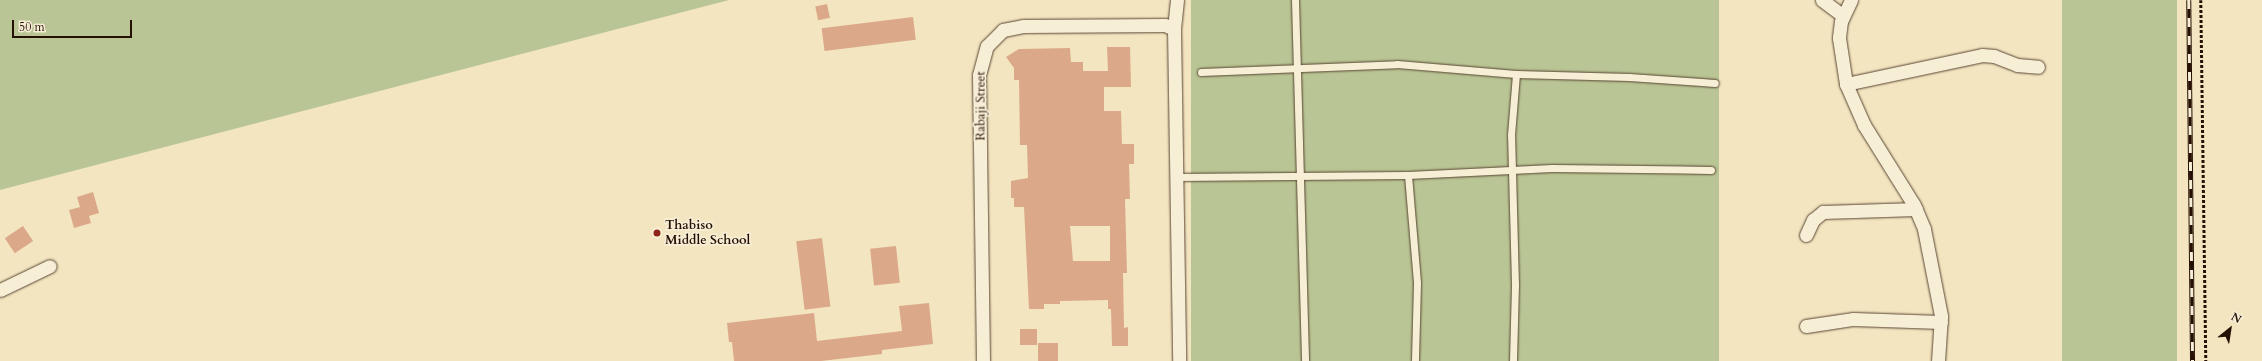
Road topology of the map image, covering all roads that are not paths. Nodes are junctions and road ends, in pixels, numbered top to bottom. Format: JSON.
{"nodes":[{"id":1,"x":1177,"y":0,"type":"edge"},
{"id":2,"x":1295,"y":0,"type":"edge"},
{"id":3,"x":1822,"y":0,"type":"edge"},
{"id":4,"x":1851,"y":0,"type":"edge"},
{"id":5,"x":1843,"y":16,"type":"junction"},
{"id":6,"x":1174,"y":29,"type":"junction"},
{"id":7,"x":2038,"y":67,"type":"dead end"},
{"id":8,"x":1297,"y":69,"type":"junction"},
{"id":9,"x":1201,"y":72,"type":"dead end"},
{"id":10,"x":1516,"y":74,"type":"junction"},
{"id":11,"x":1715,"y":84,"type":"dead end"},
{"id":12,"x":1846,"y":84,"type":"junction"},
{"id":13,"x":1512,"y":170,"type":"junction"},
{"id":14,"x":1711,"y":170,"type":"dead end"},
{"id":15,"x":1408,"y":175,"type":"junction"},
{"id":16,"x":1177,"y":178,"type":"junction"},
{"id":17,"x":1301,"y":178,"type":"junction"},
{"id":18,"x":1916,"y":209,"type":"junction"},
{"id":19,"x":1806,"y":235,"type":"dead end"},
{"id":20,"x":50,"y":266,"type":"dead end"},
{"id":21,"x":0,"y":290,"type":"edge"},
{"id":22,"x":1941,"y":322,"type":"junction"},
{"id":23,"x":1806,"y":326,"type":"dead end"},
{"id":24,"x":983,"y":361,"type":"edge"},
{"id":25,"x":1179,"y":361,"type":"edge"},
{"id":26,"x":1305,"y":361,"type":"edge"},
{"id":27,"x":1415,"y":361,"type":"edge"},
{"id":28,"x":1513,"y":361,"type":"edge"},
{"id":29,"x":1938,"y":361,"type":"edge"}],
"edges":[{"from":1,"to":6,"type":"street"},
{"from":2,"to":8,"type":"lane"},
{"from":3,"to":5,"type":"street"},
{"from":4,"to":5,"type":"street"},
{"from":5,"to":12,"type":"street"},
{"from":6,"to":16,"type":"street"},
{"from":6,"to":24,"type":"street","name":"Rabaji Street"},
{"from":7,"to":12,"type":"street"},
{"from":8,"to":9,"type":"lane"},
{"from":8,"to":10,"type":"lane"},
{"from":8,"to":17,"type":"lane"},
{"from":10,"to":11,"type":"lane"},
{"from":10,"to":13,"type":"lane"},
{"from":12,"to":18,"type":"street"},
{"from":13,"to":14,"type":"lane"},
{"from":13,"to":15,"type":"lane"},
{"from":13,"to":28,"type":"lane"},
{"from":15,"to":17,"type":"lane"},
{"from":15,"to":27,"type":"lane"},
{"from":16,"to":17,"type":"lane"},
{"from":16,"to":25,"type":"street"},
{"from":17,"to":26,"type":"lane"},
{"from":18,"to":19,"type":"street"},
{"from":18,"to":22,"type":"street"},
{"from":20,"to":21,"type":"street"},
{"from":22,"to":23,"type":"street"},
{"from":22,"to":29,"type":"street"}]}
